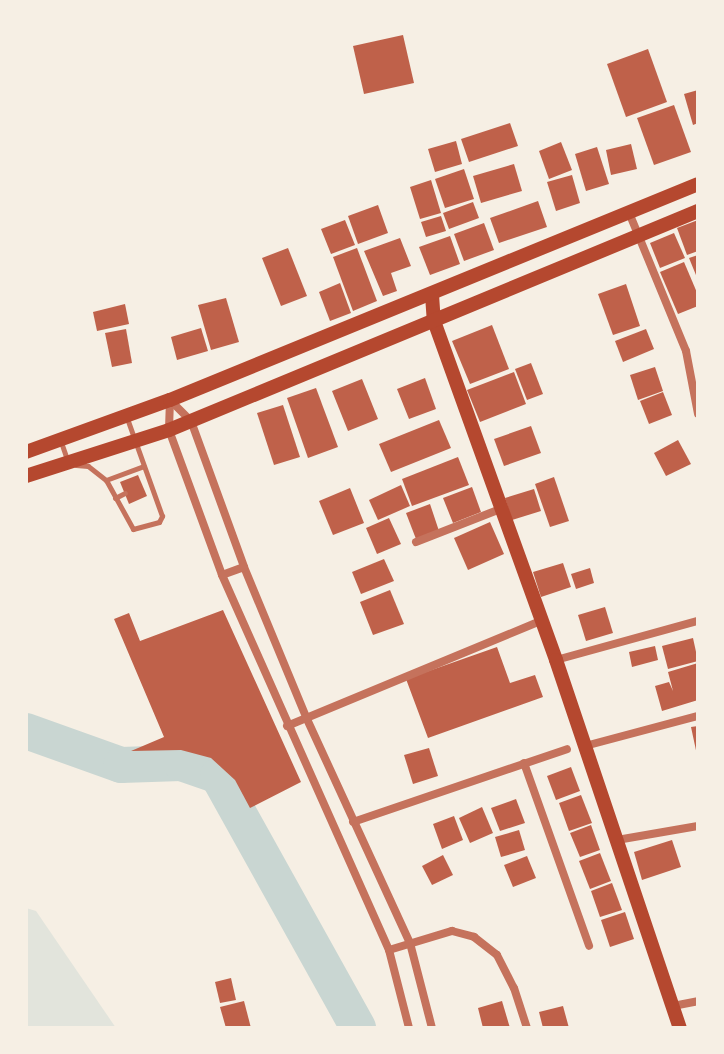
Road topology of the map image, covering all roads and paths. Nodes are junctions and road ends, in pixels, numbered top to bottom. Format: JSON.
{"nodes":[{"id":1,"x":698,"y":184,"type":"edge"},
{"id":2,"x":698,"y":211,"type":"edge"},
{"id":3,"x":630,"y":215,"type":"junction"},
{"id":4,"x":640,"y":237,"type":"junction"},
{"id":5,"x":432,"y":295,"type":"junction"},
{"id":6,"x":434,"y":321,"type":"junction"},
{"id":7,"x":170,"y":400,"type":"junction"},
{"id":8,"x":698,"y":414,"type":"edge"},
{"id":9,"x":127,"y":417,"type":"junction"},
{"id":10,"x":191,"y":421,"type":"junction"},
{"id":11,"x":169,"y":430,"type":"junction"},
{"id":12,"x":61,"y":442,"type":"junction"},
{"id":13,"x":135,"y":442,"type":"junction"},
{"id":14,"x":26,"y":452,"type":"edge"},
{"id":15,"x":68,"y":464,"type":"junction"},
{"id":16,"x":144,"y":466,"type":"junction"},
{"id":17,"x":26,"y":476,"type":"edge"},
{"id":18,"x":106,"y":480,"type":"junction"},
{"id":19,"x":151,"y":483,"type":"junction"},
{"id":20,"x":143,"y":485,"type":"dead end"},
{"id":21,"x":125,"y":493,"type":"dead end"},
{"id":22,"x":115,"y":498,"type":"junction"},
{"id":23,"x":500,"y":509,"type":"junction"},
{"id":24,"x":416,"y":542,"type":"dead end"},
{"id":25,"x":244,"y":567,"type":"junction"},
{"id":26,"x":222,"y":575,"type":"junction"},
{"id":27,"x":541,"y":621,"type":"junction"},
{"id":28,"x":698,"y":621,"type":"edge"},
{"id":29,"x":556,"y":660,"type":"junction"},
{"id":30,"x":698,"y":716,"type":"edge"},
{"id":31,"x":306,"y":717,"type":"junction"},
{"id":32,"x":287,"y":726,"type":"junction"},
{"id":33,"x":585,"y":746,"type":"junction"},
{"id":34,"x":567,"y":749,"type":"dead end"},
{"id":35,"x":524,"y":763,"type":"junction"},
{"id":36,"x":353,"y":822,"type":"junction"},
{"id":37,"x":698,"y":826,"type":"edge"},
{"id":38,"x":617,"y":840,"type":"junction"},
{"id":39,"x":410,"y":943,"type":"junction"},
{"id":40,"x":589,"y":946,"type":"dead end"},
{"id":41,"x":389,"y":950,"type":"junction"},
{"id":42,"x":698,"y":1001,"type":"edge"},
{"id":43,"x":673,"y":1006,"type":"junction"},
{"id":44,"x":409,"y":1028,"type":"edge"},
{"id":45,"x":432,"y":1028,"type":"edge"},
{"id":46,"x":527,"y":1028,"type":"edge"},
{"id":47,"x":680,"y":1028,"type":"edge"}],
"edges":[{"from":1,"to":3,"type":"main road"},
{"from":2,"to":4,"type":"main road"},
{"from":3,"to":4,"type":"street"},
{"from":3,"to":5,"type":"main road"},
{"from":4,"to":6,"type":"main road"},
{"from":4,"to":8,"type":"street"},
{"from":5,"to":6,"type":"main road"},
{"from":5,"to":7,"type":"main road"},
{"from":6,"to":10,"type":"main road"},
{"from":6,"to":23,"type":"main road"},
{"from":7,"to":9,"type":"main road"},
{"from":7,"to":10,"type":"street"},
{"from":7,"to":11,"type":"street"},
{"from":9,"to":12,"type":"main road"},
{"from":9,"to":13,"type":"lane"},
{"from":10,"to":11,"type":"main road"},
{"from":10,"to":25,"type":"street"},
{"from":11,"to":13,"type":"main road"},
{"from":11,"to":26,"type":"street"},
{"from":12,"to":14,"type":"main road"},
{"from":12,"to":15,"type":"lane"},
{"from":13,"to":15,"type":"main road"},
{"from":13,"to":16,"type":"lane"},
{"from":15,"to":17,"type":"main road"},
{"from":15,"to":18,"type":"lane"},
{"from":16,"to":18,"type":"lane"},
{"from":16,"to":19,"type":"lane"},
{"from":18,"to":22,"type":"lane"},
{"from":19,"to":20,"type":"lane"},
{"from":19,"to":22,"type":"lane"},
{"from":21,"to":22,"type":"lane"},
{"from":23,"to":24,"type":"street"},
{"from":23,"to":27,"type":"main road"},
{"from":25,"to":26,"type":"street"},
{"from":25,"to":31,"type":"street"},
{"from":26,"to":32,"type":"street"},
{"from":27,"to":29,"type":"main road"},
{"from":27,"to":31,"type":"street"},
{"from":28,"to":29,"type":"street"},
{"from":29,"to":33,"type":"main road"},
{"from":30,"to":33,"type":"street"},
{"from":31,"to":32,"type":"street"},
{"from":31,"to":36,"type":"street"},
{"from":32,"to":41,"type":"street"},
{"from":33,"to":38,"type":"main road"},
{"from":34,"to":35,"type":"street"},
{"from":35,"to":36,"type":"street"},
{"from":35,"to":40,"type":"street"},
{"from":36,"to":39,"type":"street"},
{"from":37,"to":38,"type":"street"},
{"from":38,"to":43,"type":"main road"},
{"from":39,"to":41,"type":"street"},
{"from":39,"to":45,"type":"street"},
{"from":39,"to":46,"type":"street"},
{"from":41,"to":44,"type":"street"},
{"from":42,"to":43,"type":"street"},
{"from":43,"to":47,"type":"main road"}]}
